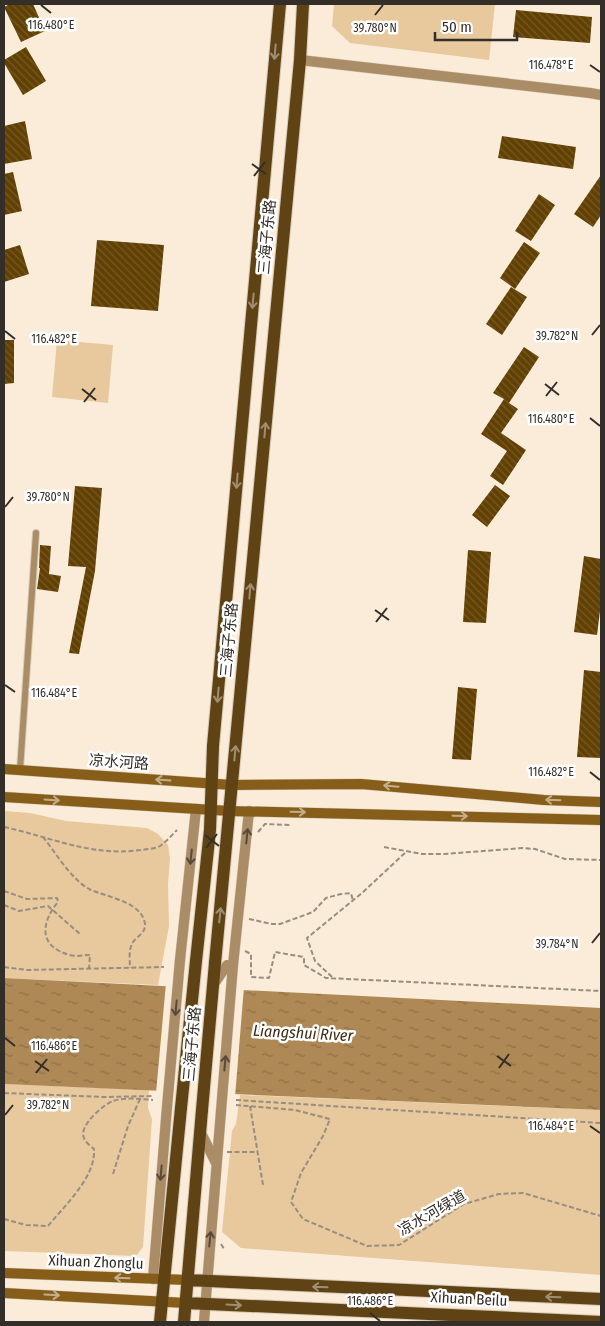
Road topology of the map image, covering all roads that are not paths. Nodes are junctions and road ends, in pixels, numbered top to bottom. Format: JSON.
{"nodes":[{"id":1,"x":280,"y":4,"type":"edge"},
{"id":2,"x":303,"y":4,"type":"edge"},
{"id":3,"x":300,"y":60,"type":"junction"},
{"id":4,"x":601,"y":95,"type":"edge"},
{"id":5,"x":36,"y":533,"type":"dead end"},
{"id":6,"x":4,"y":769,"type":"edge"},
{"id":7,"x":20,"y":770,"type":"junction"},
{"id":8,"x":212,"y":784,"type":"junction"},
{"id":9,"x":232,"y":785,"type":"junction"},
{"id":10,"x":4,"y":797,"type":"edge"},
{"id":11,"x":601,"y":802,"type":"edge"},
{"id":12,"x":196,"y":809,"type":"junction"},
{"id":13,"x":211,"y":810,"type":"junction"},
{"id":14,"x":230,"y":811,"type":"junction"},
{"id":15,"x":249,"y":811,"type":"junction"},
{"id":16,"x":601,"y":820,"type":"edge"},
{"id":17,"x":186,"y":958,"type":"junction"},
{"id":18,"x":230,"y":960,"type":"junction"},
{"id":19,"x":165,"y":1129,"type":"junction"},
{"id":20,"x":200,"y":1131,"type":"junction"},
{"id":21,"x":175,"y":1162,"type":"junction"},
{"id":22,"x":217,"y":1164,"type":"junction"},
{"id":23,"x":4,"y":1273,"type":"edge"},
{"id":24,"x":159,"y":1279,"type":"junction"},
{"id":25,"x":188,"y":1280,"type":"junction"},
{"id":26,"x":206,"y":1281,"type":"junction"},
{"id":27,"x":4,"y":1292,"type":"edge"},
{"id":28,"x":601,"y":1299,"type":"edge"},
{"id":29,"x":162,"y":1300,"type":"junction"},
{"id":30,"x":186,"y":1303,"type":"junction"},
{"id":31,"x":205,"y":1304,"type":"junction"},
{"id":32,"x":155,"y":1322,"type":"edge"},
{"id":33,"x":160,"y":1322,"type":"edge"},
{"id":34,"x":184,"y":1322,"type":"edge"},
{"id":35,"x":204,"y":1322,"type":"edge"},
{"id":36,"x":601,"y":1322,"type":"edge"}],
"edges":[{"from":1,"to":8,"type":"main road","name":"三海子东路","one_way":true},
{"from":2,"to":3,"type":"main road","name":"三海子东路"},
{"from":3,"to":4,"type":"street"},
{"from":9,"to":3,"type":"main road","name":"三海子东路","one_way":true},
{"from":5,"to":7,"type":"lane"},
{"from":6,"to":7,"type":"street","name":"凉水河路"},
{"from":8,"to":7,"type":"street","name":"凉水河路","one_way":true},
{"from":8,"to":9,"type":"street","name":"凉水河路"},
{"from":8,"to":13,"type":"main road","name":"三海子东路"},
{"from":11,"to":9,"type":"street","name":"凉水河路","one_way":true},
{"from":9,"to":14,"type":"main road","name":"三海子东路"},
{"from":10,"to":12,"type":"street","one_way":true},
{"from":12,"to":13,"type":"street"},
{"from":12,"to":17,"type":"street","one_way":true},
{"from":13,"to":14,"type":"street"},
{"from":13,"to":17,"type":"main road","name":"三海子东路"},
{"from":14,"to":15,"type":"street"},
{"from":18,"to":14,"type":"main road","name":"三海子东路","one_way":true},
{"from":15,"to":16,"type":"street","one_way":true},
{"from":18,"to":15,"type":"street","one_way":true},
{"from":17,"to":19,"type":"street","one_way":true,"bridge":true},
{"from":17,"to":21,"type":"main road","name":"三海子东路","bridge":true},
{"from":18,"to":20,"type":"main road","name":"三海子东路","bridge":true},
{"from":22,"to":18,"type":"street","one_way":true,"bridge":true},
{"from":19,"to":21,"type":"street"},
{"from":19,"to":24,"type":"street","one_way":true},
{"from":20,"to":22,"type":"street"},
{"from":20,"to":25,"type":"main road","name":"三海子东路"},
{"from":21,"to":24,"type":"main road","name":"三海子东路"},
{"from":26,"to":22,"type":"street","one_way":true},
{"from":24,"to":23,"type":"street","name":"Xihuan Zhonglu","one_way":true},
{"from":24,"to":25,"type":"street","name":"Xihuan Zhonglu"},
{"from":24,"to":29,"type":"main road","name":"三海子东路"},
{"from":25,"to":26,"type":"main road","name":"Xihuan Beilu"},
{"from":25,"to":30,"type":"main road","name":"三海子东路"},
{"from":28,"to":26,"type":"main road","name":"Xihuan Beilu","one_way":true},
{"from":26,"to":31,"type":"street"},
{"from":27,"to":29,"type":"street","one_way":true},
{"from":29,"to":30,"type":"street"},
{"from":29,"to":32,"type":"street"},
{"from":29,"to":33,"type":"main road","name":"三海子东路"},
{"from":30,"to":31,"type":"main road","name":"Xihuan Beilu"},
{"from":30,"to":34,"type":"main road","name":"三海子东路"},
{"from":31,"to":35,"type":"street"},
{"from":31,"to":36,"type":"main road","name":"Xihuan Beilu","one_way":true}]}
